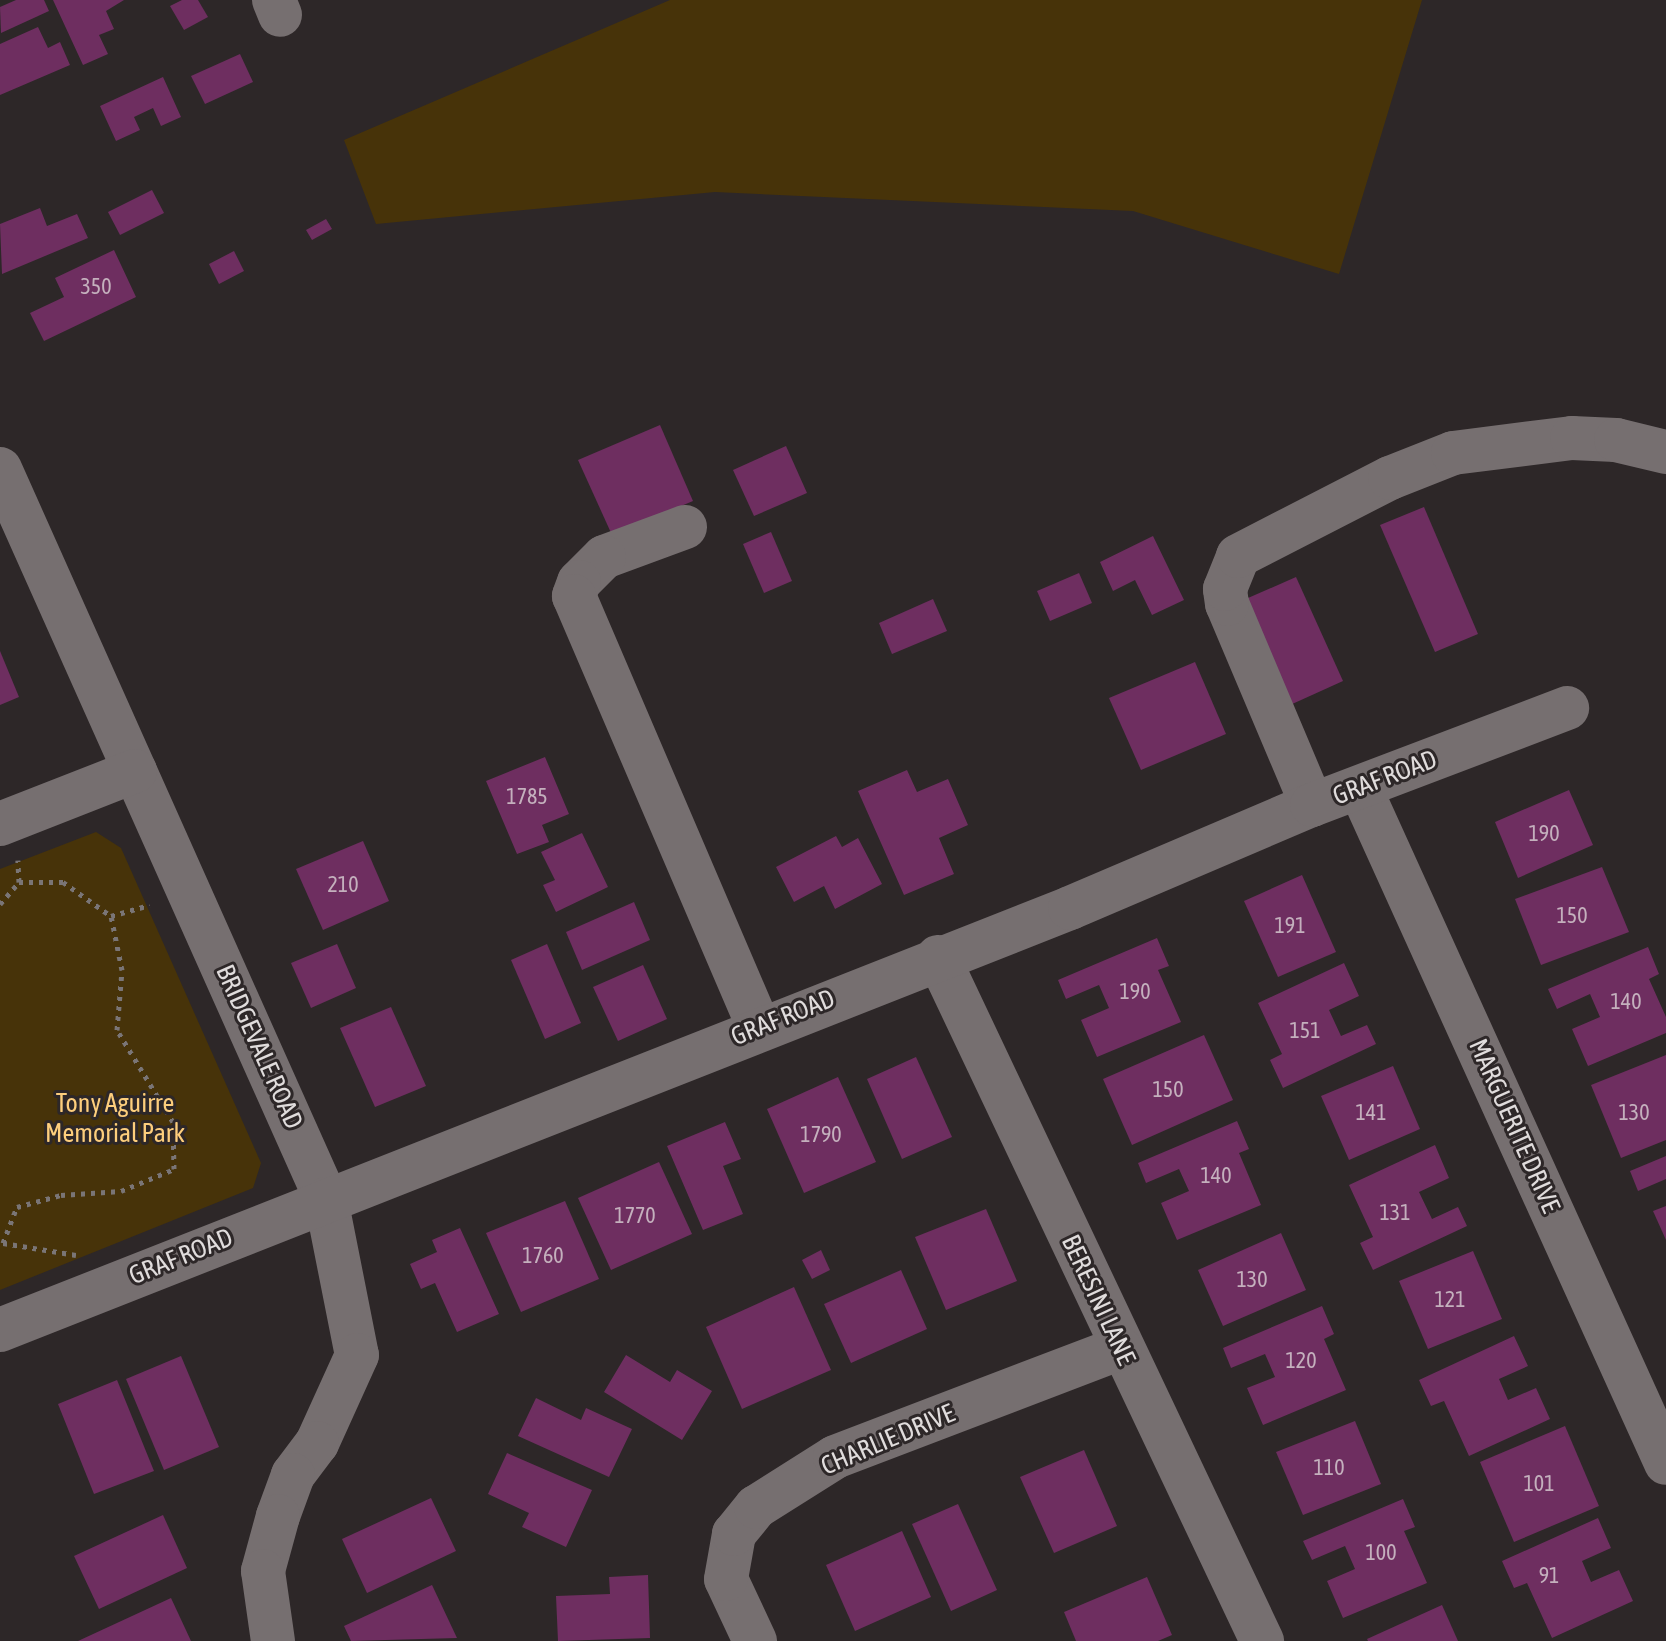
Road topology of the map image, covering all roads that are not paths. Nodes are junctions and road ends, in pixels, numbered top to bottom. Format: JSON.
{"nodes":[{"id":1,"x":1666,"y":452,"type":"edge"},
{"id":2,"x":0,"y":469,"type":"edge"},
{"id":3,"x":685,"y":527,"type":"dead end"},
{"id":4,"x":1567,"y":708,"type":"dead end"},
{"id":5,"x":135,"y":771,"type":"junction"},
{"id":6,"x":1360,"y":788,"type":"junction"},
{"id":7,"x":1312,"y":805,"type":"junction"},
{"id":8,"x":0,"y":824,"type":"edge"},
{"id":9,"x":938,"y":957,"type":"junction"},
{"id":10,"x":759,"y":1028,"type":"junction"},
{"id":11,"x":326,"y":1199,"type":"junction"},
{"id":12,"x":0,"y":1330,"type":"edge"},
{"id":13,"x":1120,"y":1348,"type":"junction"},
{"id":14,"x":1666,"y":1463,"type":"edge"},
{"id":15,"x":273,"y":1641,"type":"edge"},
{"id":16,"x":755,"y":1641,"type":"edge"},
{"id":17,"x":1262,"y":1641,"type":"edge"}],
"edges":[{"from":1,"to":7,"type":"street"},
{"from":2,"to":5,"type":"street","name":"BRIDGEVALE ROAD"},
{"from":3,"to":10,"type":"street"},
{"from":4,"to":6,"type":"street","name":"GRAF ROAD"},
{"from":5,"to":8,"type":"street"},
{"from":5,"to":11,"type":"street","name":"BRIDGEVALE ROAD"},
{"from":6,"to":7,"type":"street","name":"GRAF ROAD"},
{"from":6,"to":14,"type":"street","name":"MARGUERITE DRIVE"},
{"from":7,"to":9,"type":"street","name":"GRAF ROAD"},
{"from":9,"to":10,"type":"street","name":"GRAF ROAD"},
{"from":9,"to":13,"type":"street","name":"BERESINI LANE"},
{"from":10,"to":11,"type":"street","name":"GRAF ROAD"},
{"from":11,"to":12,"type":"street","name":"GRAF ROAD"},
{"from":11,"to":15,"type":"street","name":"BRIDGEVALE ROAD"},
{"from":13,"to":16,"type":"street","name":"CHARLIE DRIVE"},
{"from":13,"to":17,"type":"street","name":"BERESINI LANE"}]}
